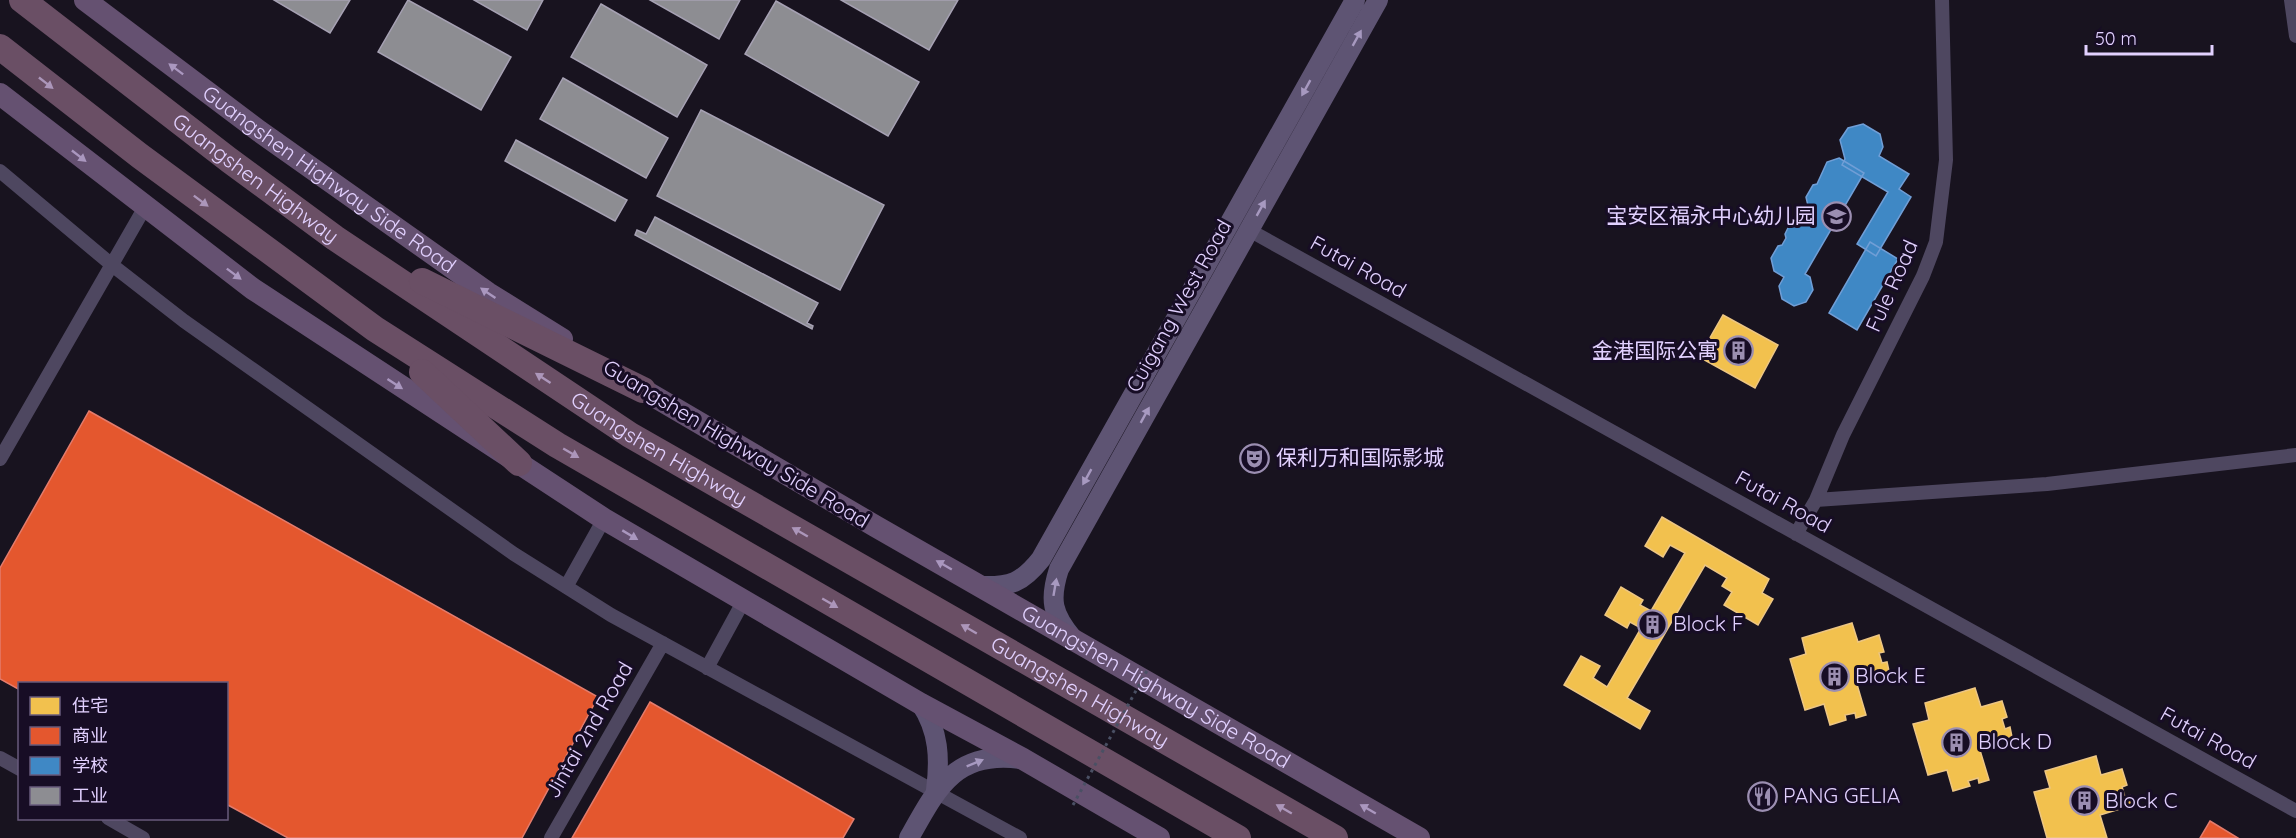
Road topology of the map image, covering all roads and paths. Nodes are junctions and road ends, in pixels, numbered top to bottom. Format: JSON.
{"nodes":[{"id":1,"x":22,"y":0,"type":"edge"},
{"id":2,"x":85,"y":0,"type":"edge"},
{"id":3,"x":1355,"y":0,"type":"edge"},
{"id":4,"x":1378,"y":0,"type":"edge"},
{"id":5,"x":1942,"y":0,"type":"edge"},
{"id":6,"x":2291,"y":0,"type":"edge"},
{"id":7,"x":2296,"y":36,"type":"edge"},
{"id":8,"x":0,"y":47,"type":"edge"},
{"id":9,"x":0,"y":94,"type":"edge"},
{"id":10,"x":0,"y":171,"type":"edge"},
{"id":11,"x":145,"y":207,"type":"junction"},
{"id":12,"x":1249,"y":230,"type":"junction"},
{"id":13,"x":335,"y":238,"type":"junction"},
{"id":14,"x":112,"y":265,"type":"junction"},
{"id":15,"x":375,"y":329,"type":"junction"},
{"id":16,"x":643,"y":390,"type":"junction"},
{"id":17,"x":2296,"y":455,"type":"edge"},
{"id":18,"x":0,"y":459,"type":"edge"},
{"id":19,"x":519,"y":463,"type":"junction"},
{"id":20,"x":1816,"y":500,"type":"junction"},
{"id":21,"x":604,"y":519,"type":"junction"},
{"id":22,"x":1063,"y":519,"type":"junction"},
{"id":23,"x":1081,"y":529,"type":"junction"},
{"id":24,"x":1796,"y":534,"type":"junction"},
{"id":25,"x":981,"y":586,"type":"junction"},
{"id":26,"x":566,"y":587,"type":"junction"},
{"id":27,"x":744,"y":602,"type":"junction"},
{"id":28,"x":1073,"y":639,"type":"junction"},
{"id":29,"x":663,"y":643,"type":"junction"},
{"id":30,"x":1149,"y":667,"type":"dead end"},
{"id":31,"x":707,"y":668,"type":"junction"},
{"id":32,"x":921,"y":705,"type":"junction"},
{"id":33,"x":0,"y":758,"type":"edge"},
{"id":34,"x":1023,"y":759,"type":"junction"},
{"id":35,"x":18,"y":768,"type":"edge"},
{"id":36,"x":936,"y":790,"type":"junction"},
{"id":37,"x":1073,"y":805,"type":"dead end"},
{"id":38,"x":2296,"y":811,"type":"edge"},
{"id":39,"x":110,"y":820,"type":"edge"},
{"id":40,"x":143,"y":838,"type":"edge"},
{"id":41,"x":551,"y":838,"type":"edge"},
{"id":42,"x":909,"y":838,"type":"edge"},
{"id":43,"x":1020,"y":838,"type":"edge"},
{"id":44,"x":1159,"y":838,"type":"edge"},
{"id":45,"x":1238,"y":838,"type":"edge"},
{"id":46,"x":1335,"y":838,"type":"edge"},
{"id":47,"x":1419,"y":838,"type":"edge"}],
"edges":[{"from":1,"to":13,"type":"highway","name":"Guangshen Highway"},
{"from":16,"to":2,"type":"main road","name":"Guangshen Highway Side Road","one_way":true},
{"from":3,"to":22,"type":"main road","name":"Cuigang West Road","one_way":true},
{"from":12,"to":4,"type":"main road","name":"Cuigang West Road","one_way":true},
{"from":5,"to":20,"type":"street","name":"Fule Road"},
{"from":6,"to":7,"type":"street"},
{"from":8,"to":15,"type":"highway","one_way":true},
{"from":9,"to":11,"type":"main road","one_way":true},
{"from":10,"to":14,"type":"street"},
{"from":11,"to":14,"type":"street"},
{"from":11,"to":19,"type":"main road","one_way":true},
{"from":23,"to":12,"type":"main road","name":"Cuigang West Road","one_way":true},
{"from":12,"to":24,"type":"street","name":"Futai Road"},
{"from":13,"to":16,"type":"highway"},
{"from":46,"to":13,"type":"highway","name":"Guangshen Highway","one_way":true},
{"from":14,"to":18,"type":"street"},
{"from":14,"to":26,"type":"street"},
{"from":15,"to":19,"type":"highway"},
{"from":15,"to":45,"type":"highway","one_way":true},
{"from":25,"to":16,"type":"main road","name":"Guangshen Highway Side Road","one_way":true},
{"from":17,"to":20,"type":"street"},
{"from":19,"to":21,"type":"main road"},
{"from":20,"to":24,"type":"street","name":"Fule Road"},
{"from":21,"to":26,"type":"street"},
{"from":21,"to":27,"type":"main road","one_way":true},
{"from":22,"to":23,"type":"main road"},
{"from":22,"to":25,"type":"main road","name":"Cuigang West Road"},
{"from":28,"to":23,"type":"main road","name":"Cuigang West Road","one_way":true},
{"from":24,"to":38,"type":"street","name":"Futai Road"},
{"from":25,"to":28,"type":"main road","name":"Guangshen Highway Side Road"},
{"from":26,"to":29,"type":"street"},
{"from":27,"to":31,"type":"street"},
{"from":27,"to":32,"type":"main road"},
{"from":47,"to":28,"type":"main road","name":"Guangshen Highway Side Road","one_way":true},
{"from":29,"to":31,"type":"street"},
{"from":29,"to":41,"type":"street","name":"Jintai 2nd Road"},
{"from":30,"to":37,"type":"path","bridge":true},
{"from":31,"to":36,"type":"street"},
{"from":32,"to":34,"type":"main road"},
{"from":32,"to":36,"type":"main road"},
{"from":33,"to":35,"type":"street"},
{"from":36,"to":34,"type":"main road","one_way":true},
{"from":34,"to":44,"type":"main road"},
{"from":36,"to":42,"type":"main road"},
{"from":36,"to":43,"type":"street"},
{"from":39,"to":40,"type":"street"}]}
